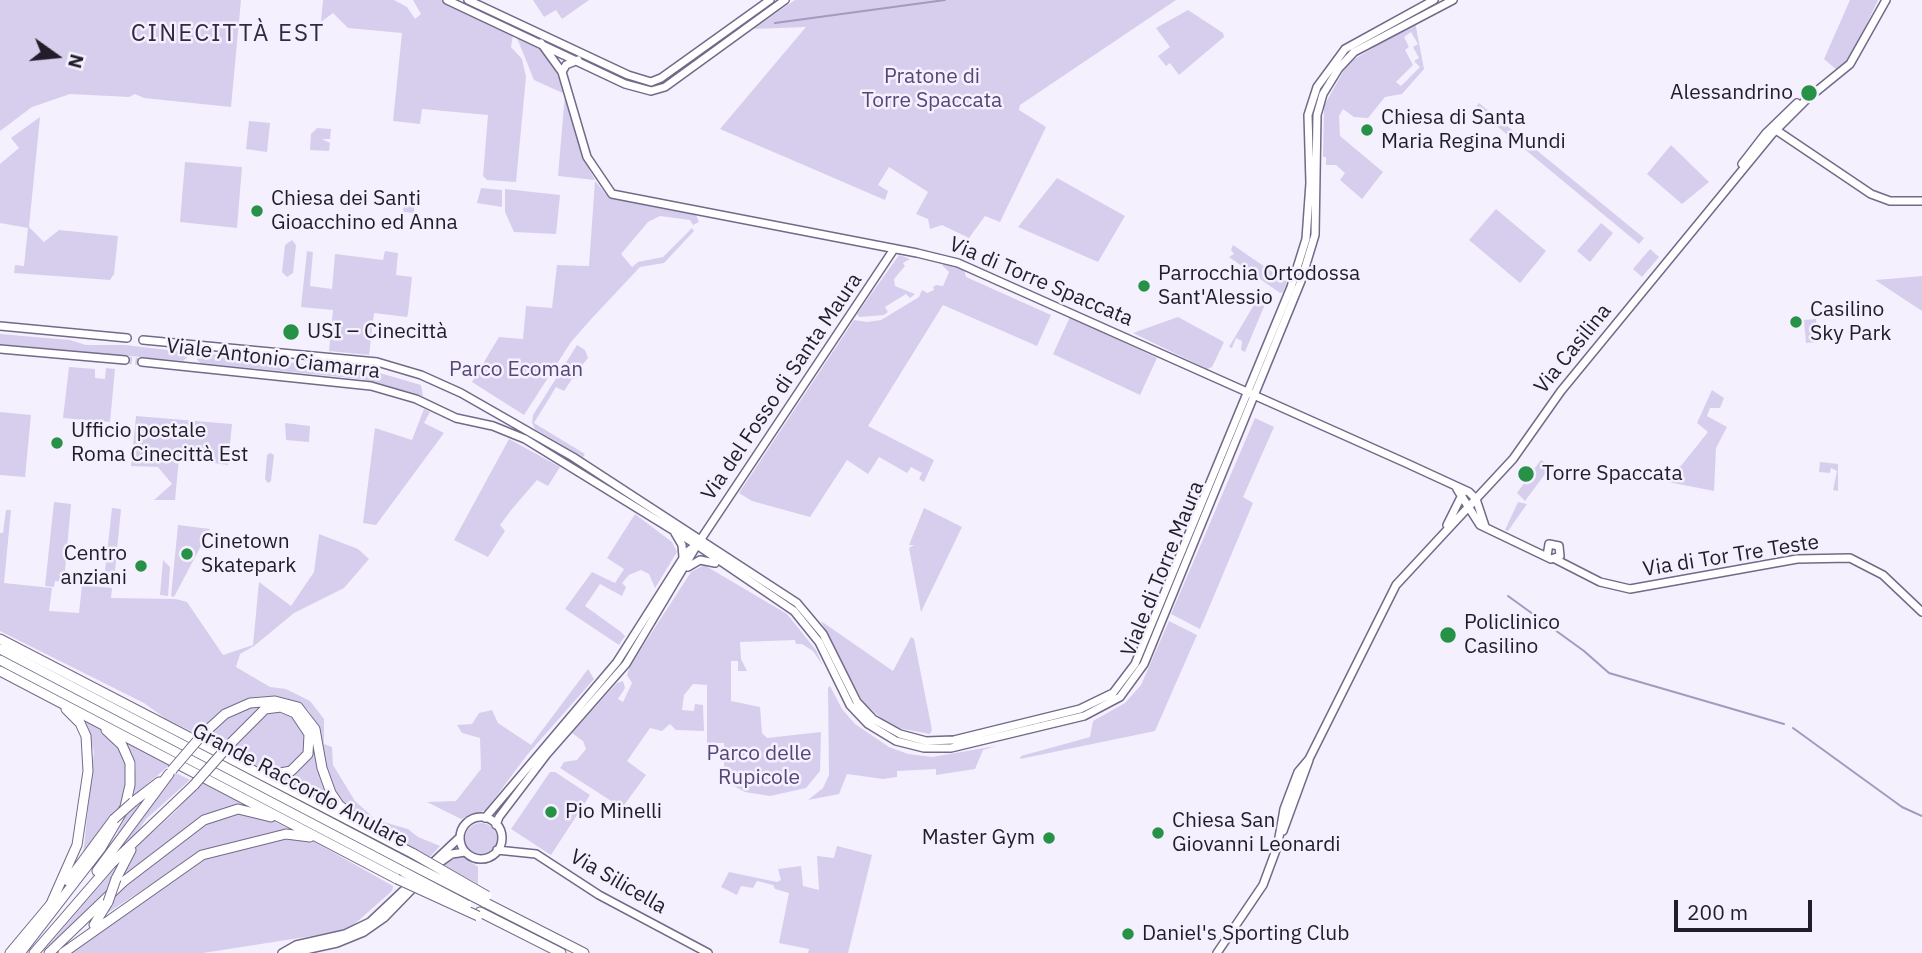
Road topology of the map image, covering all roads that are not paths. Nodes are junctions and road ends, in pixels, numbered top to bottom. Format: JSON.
{"nodes":[{"id":1,"x":447,"y":0,"type":"edge"},
{"id":2,"x":468,"y":0,"type":"edge"},
{"id":3,"x":770,"y":0,"type":"edge"},
{"id":4,"x":785,"y":0,"type":"edge"},
{"id":5,"x":1434,"y":0,"type":"edge"},
{"id":6,"x":1453,"y":0,"type":"edge"},
{"id":7,"x":1886,"y":0,"type":"edge"},
{"id":8,"x":541,"y":43,"type":"junction"},
{"id":9,"x":564,"y":49,"type":"junction"},
{"id":10,"x":578,"y":60,"type":"junction"},
{"id":11,"x":560,"y":69,"type":"junction"},
{"id":12,"x":1804,"y":101,"type":"junction"},
{"id":13,"x":1776,"y":130,"type":"junction"},
{"id":14,"x":1730,"y":186,"type":"junction"},
{"id":15,"x":1922,"y":201,"type":"edge"},
{"id":16,"x":894,"y":249,"type":"junction"},
{"id":17,"x":0,"y":327,"type":"edge"},
{"id":18,"x":127,"y":338,"type":"dead end"},
{"id":19,"x":144,"y":340,"type":"dead end"},
{"id":20,"x":0,"y":349,"type":"edge"},
{"id":21,"x":125,"y":360,"type":"tunnel mouth"},
{"id":22,"x":142,"y":362,"type":"tunnel mouth"},
{"id":23,"x":1251,"y":394,"type":"junction"},
{"id":24,"x":1455,"y":486,"type":"junction"},
{"id":25,"x":1462,"y":495,"type":"junction"},
{"id":26,"x":1479,"y":496,"type":"junction"},
{"id":27,"x":1469,"y":506,"type":"junction"},
{"id":28,"x":1484,"y":524,"type":"junction"},
{"id":29,"x":710,"y":526,"type":"junction"},
{"id":30,"x":683,"y":528,"type":"junction"},
{"id":31,"x":672,"y":529,"type":"junction"},
{"id":32,"x":1443,"y":533,"type":"junction"},
{"id":33,"x":699,"y":542,"type":"junction"},
{"id":34,"x":683,"y":558,"type":"junction"},
{"id":35,"x":731,"y":560,"type":"junction"},
{"id":36,"x":685,"y":570,"type":"junction"},
{"id":37,"x":738,"y":573,"type":"junction"},
{"id":38,"x":1922,"y":612,"type":"edge"},
{"id":39,"x":0,"y":639,"type":"edge"},
{"id":40,"x":0,"y":649,"type":"edge"},
{"id":41,"x":0,"y":660,"type":"edge"},
{"id":42,"x":0,"y":671,"type":"edge"},
{"id":43,"x":49,"y":696,"type":"junction"},
{"id":44,"x":90,"y":719,"type":"junction"},
{"id":45,"x":231,"y":759,"type":"junction"},
{"id":46,"x":1309,"y":759,"type":"junction"},
{"id":47,"x":170,"y":772,"type":"junction"},
{"id":48,"x":162,"y":817,"type":"junction"},
{"id":49,"x":485,"y":818,"type":"junction"},
{"id":50,"x":496,"y":825,"type":"junction"},
{"id":51,"x":300,"y":827,"type":"junction"},
{"id":52,"x":376,"y":835,"type":"junction"},
{"id":53,"x":460,"y":837,"type":"junction"},
{"id":54,"x":501,"y":841,"type":"junction"},
{"id":55,"x":1278,"y":844,"type":"junction"},
{"id":56,"x":331,"y":845,"type":"junction"},
{"id":57,"x":497,"y":850,"type":"junction"},
{"id":58,"x":509,"y":850,"type":"junction"},
{"id":59,"x":465,"y":852,"type":"junction"},
{"id":60,"x":406,"y":867,"type":"junction"},
{"id":61,"x":50,"y":906,"type":"junction"},
{"id":62,"x":483,"y":907,"type":"junction"},
{"id":63,"x":522,"y":927,"type":"junction"},
{"id":64,"x":83,"y":936,"type":"junction"},
{"id":65,"x":9,"y":953,"type":"edge"},
{"id":66,"x":20,"y":953,"type":"edge"},
{"id":67,"x":27,"y":953,"type":"edge"},
{"id":68,"x":34,"y":953,"type":"edge"},
{"id":69,"x":49,"y":953,"type":"edge"},
{"id":70,"x":63,"y":953,"type":"edge"},
{"id":71,"x":282,"y":953,"type":"edge"},
{"id":72,"x":292,"y":953,"type":"edge"},
{"id":73,"x":561,"y":953,"type":"edge"},
{"id":74,"x":583,"y":953,"type":"edge"},
{"id":75,"x":708,"y":953,"type":"edge"},
{"id":76,"x":1217,"y":953,"type":"edge"}],
"edges":[{"from":1,"to":8,"type":"street"},
{"from":2,"to":9,"type":"street"},
{"from":3,"to":9,"type":"street"},
{"from":4,"to":10,"type":"street"},
{"from":5,"to":23,"type":"street"},
{"from":6,"to":23,"type":"street"},
{"from":7,"to":12,"type":"street","name":"Via Casilina"},
{"from":8,"to":9,"type":"street"},
{"from":8,"to":11,"type":"street","name":"Via di Torre Spaccata"},
{"from":9,"to":10,"type":"street"},
{"from":9,"to":11,"type":"street"},
{"from":10,"to":11,"type":"street"},
{"from":11,"to":16,"type":"street","name":"Via di Torre Spaccata"},
{"from":12,"to":13,"type":"street","name":"Via Casilina"},
{"from":12,"to":14,"type":"street","name":"Via Casilina"},
{"from":13,"to":14,"type":"street","name":"Via Casilina"},
{"from":13,"to":15,"type":"street"},
{"from":14,"to":26,"type":"street","name":"Via Casilina"},
{"from":16,"to":23,"type":"street","name":"Via di Torre Spaccata"},
{"from":16,"to":29,"type":"street","name":"Via del Fosso di Santa Maura"},
{"from":17,"to":18,"type":"street"},
{"from":19,"to":30,"type":"street","name":"Viale Antonio Ciamarra"},
{"from":20,"to":21,"type":"street"},
{"from":22,"to":31,"type":"street","name":"Viale Antonio Ciamarra"},
{"from":23,"to":24,"type":"street","name":"Via di Torre Spaccata"},
{"from":23,"to":35,"type":"street","name":"Viale di Torre Maura"},
{"from":23,"to":37,"type":"street","name":"Viale di Torre Maura"},
{"from":24,"to":25,"type":"street"},
{"from":24,"to":26,"type":"street","name":"Via di Torre Spaccata"},
{"from":25,"to":27,"type":"street"},
{"from":25,"to":32,"type":"street","name":"Via Casilina"},
{"from":26,"to":27,"type":"street","name":"Via Casilina"},
{"from":26,"to":28,"type":"street"},
{"from":27,"to":28,"type":"street","name":"Via di Tor Tre Teste"},
{"from":27,"to":32,"type":"street","name":"Via Casilina"},
{"from":28,"to":38,"type":"street","name":"Via di Tor Tre Teste"},
{"from":29,"to":30,"type":"street"},
{"from":29,"to":33,"type":"street","name":"Via del Fosso di Santa Maura"},
{"from":29,"to":35,"type":"street"},
{"from":30,"to":33,"type":"street","name":"Viale Antonio Ciamarra"},
{"from":31,"to":33,"type":"street","name":"Viale Antonio Ciamarra"},
{"from":31,"to":34,"type":"street"},
{"from":32,"to":46,"type":"street","name":"Via Casilina"},
{"from":33,"to":34,"type":"street","name":"Via del Fosso di Santa Maura"},
{"from":33,"to":35,"type":"street","name":"Viale di Torre Maura"},
{"from":33,"to":36,"type":"street","name":"Via del Fosso di Santa Maura"},
{"from":33,"to":37,"type":"street","name":"Viale di Torre Maura"},
{"from":34,"to":49,"type":"street","name":"Via del Fosso di Santa Maura"},
{"from":36,"to":37,"type":"street"},
{"from":36,"to":50,"type":"street","name":"Via del Fosso di Santa Maura"},
{"from":39,"to":45,"type":"highway"},
{"from":40,"to":60,"type":"highway","name":"Grande Raccordo Anulare"},
{"from":41,"to":60,"type":"highway","name":"Grande Raccordo Anulare"},
{"from":42,"to":43,"type":"highway"},
{"from":43,"to":44,"type":"highway"},
{"from":43,"to":61,"type":"highway"},
{"from":44,"to":51,"type":"highway"},
{"from":44,"to":66,"type":"highway"},
{"from":45,"to":48,"type":"highway","bridge":true},
{"from":45,"to":52,"type":"highway"},
{"from":46,"to":55,"type":"street","name":"Via Casilina"},
{"from":46,"to":55,"type":"street","name":"Via Casilina"},
{"from":47,"to":52,"type":"highway","bridge":true},
{"from":47,"to":61,"type":"highway","bridge":true},
{"from":47,"to":67,"type":"highway"},
{"from":48,"to":64,"type":"highway","bridge":true},
{"from":48,"to":68,"type":"highway"},
{"from":49,"to":50,"type":"street"},
{"from":49,"to":53,"type":"street"},
{"from":50,"to":54,"type":"street"},
{"from":51,"to":56,"type":"highway"},
{"from":51,"to":69,"type":"highway"},
{"from":52,"to":60,"type":"highway"},
{"from":53,"to":59,"type":"street"},
{"from":53,"to":71,"type":"street"},
{"from":54,"to":57,"type":"street"},
{"from":54,"to":58,"type":"street"},
{"from":55,"to":76,"type":"street","name":"Via Casilina"},
{"from":56,"to":60,"type":"highway"},
{"from":56,"to":64,"type":"highway"},
{"from":57,"to":58,"type":"street","name":"Via Silicella"},
{"from":57,"to":59,"type":"street"},
{"from":58,"to":75,"type":"street","name":"Via Silicella"},
{"from":59,"to":72,"type":"street"},
{"from":60,"to":62,"type":"highway","name":"Grande Raccordo Anulare","bridge":true},
{"from":60,"to":62,"type":"highway","bridge":true},
{"from":61,"to":65,"type":"highway"},
{"from":62,"to":63,"type":"highway","name":"Grande Raccordo Anulare"},
{"from":62,"to":63,"type":"highway"},
{"from":63,"to":73,"type":"highway","name":"Grande Raccordo Anulare"},
{"from":63,"to":74,"type":"highway","name":"Grande Raccordo Anulare"},
{"from":64,"to":70,"type":"highway"}]}
